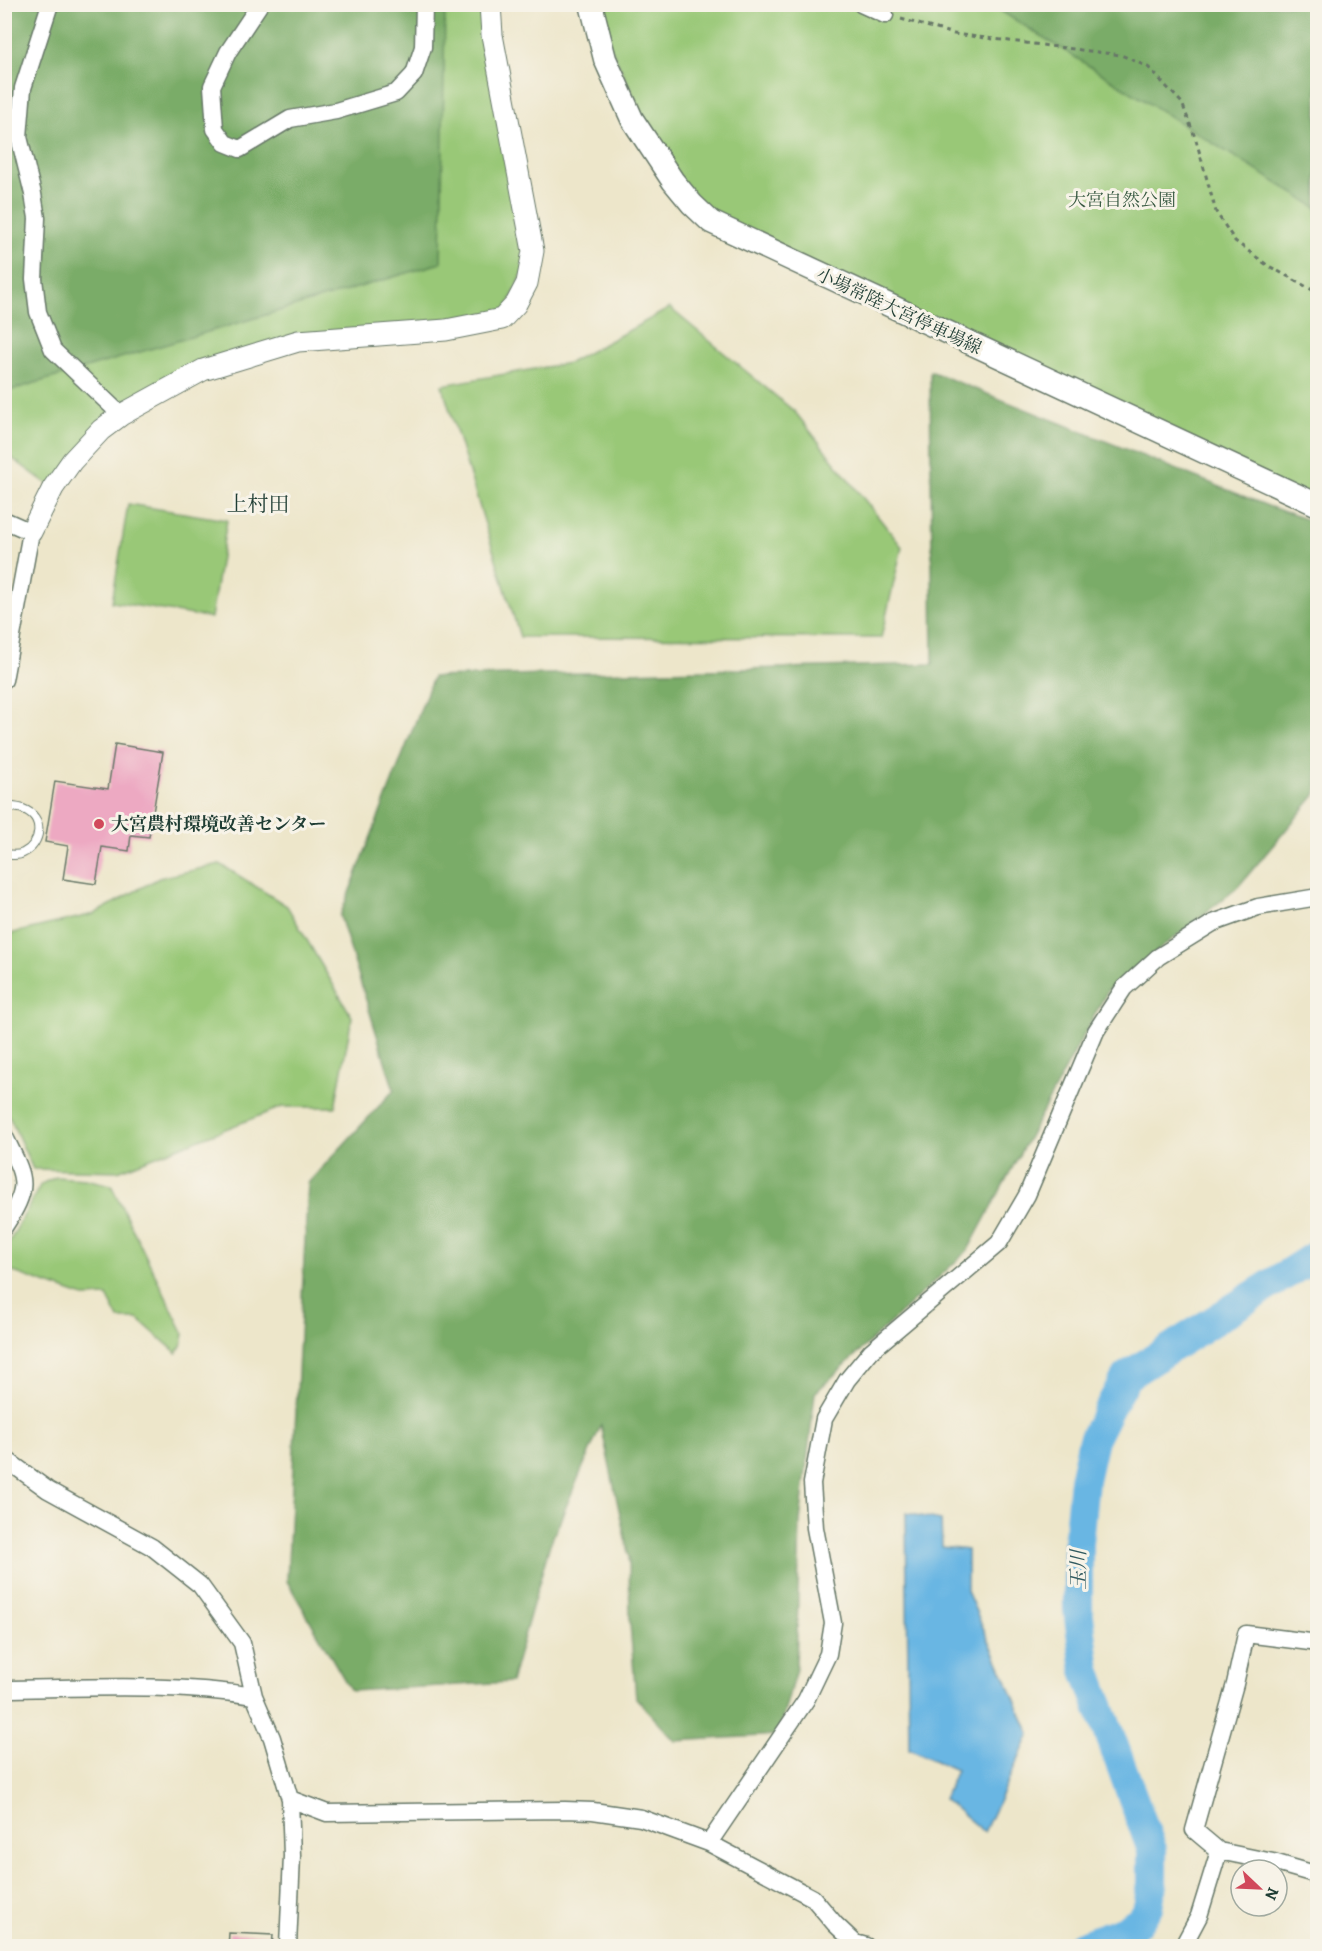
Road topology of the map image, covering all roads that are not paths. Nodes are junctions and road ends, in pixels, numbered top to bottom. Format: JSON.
{"nodes":[{"id":1,"x":50,"y":4,"type":"edge"},
{"id":2,"x":260,"y":4,"type":"edge"},
{"id":3,"x":424,"y":4,"type":"edge"},
{"id":4,"x":490,"y":4,"type":"edge"},
{"id":5,"x":591,"y":4,"type":"edge"},
{"id":6,"x":861,"y":4,"type":"edge"},
{"id":7,"x":885,"y":15,"type":"road end"},
{"id":8,"x":121,"y":415,"type":"junction"},
{"id":9,"x":1317,"y":506,"type":"edge"},
{"id":10,"x":4,"y":520,"type":"edge"},
{"id":11,"x":31,"y":532,"type":"junction"},
{"id":12,"x":4,"y":680,"type":"edge"},
{"id":13,"x":4,"y":806,"type":"edge"},
{"id":14,"x":4,"y":854,"type":"edge"},
{"id":15,"x":1317,"y":897,"type":"edge"},
{"id":16,"x":4,"y":1135,"type":"edge"},
{"id":17,"x":4,"y":1227,"type":"edge"},
{"id":18,"x":4,"y":1458,"type":"edge"},
{"id":19,"x":1317,"y":1643,"type":"edge"},
{"id":20,"x":4,"y":1689,"type":"edge"},
{"id":21,"x":254,"y":1696,"type":"junction"},
{"id":22,"x":290,"y":1799,"type":"junction"},
{"id":23,"x":709,"y":1843,"type":"junction"},
{"id":24,"x":1219,"y":1851,"type":"junction"},
{"id":25,"x":1317,"y":1875,"type":"edge"},
{"id":26,"x":288,"y":1947,"type":"edge"},
{"id":27,"x":866,"y":1947,"type":"edge"},
{"id":28,"x":1182,"y":1947,"type":"edge"}],
"edges":[{"from":1,"to":8,"type":"street"},
{"from":2,"to":3,"type":"street"},
{"from":4,"to":8,"type":"street"},
{"from":5,"to":9,"type":"main road","name":"小場常陸大宮停車場線"},
{"from":6,"to":7,"type":"street"},
{"from":8,"to":11,"type":"street"},
{"from":10,"to":11,"type":"street"},
{"from":11,"to":12,"type":"street"},
{"from":13,"to":14,"type":"lane"},
{"from":15,"to":23,"type":"street"},
{"from":16,"to":17,"type":"street"},
{"from":18,"to":21,"type":"street"},
{"from":19,"to":24,"type":"street"},
{"from":20,"to":21,"type":"street"},
{"from":21,"to":22,"type":"street"},
{"from":22,"to":23,"type":"street"},
{"from":22,"to":26,"type":"street"},
{"from":23,"to":27,"type":"street"},
{"from":24,"to":25,"type":"street"},
{"from":24,"to":28,"type":"street"}]}
